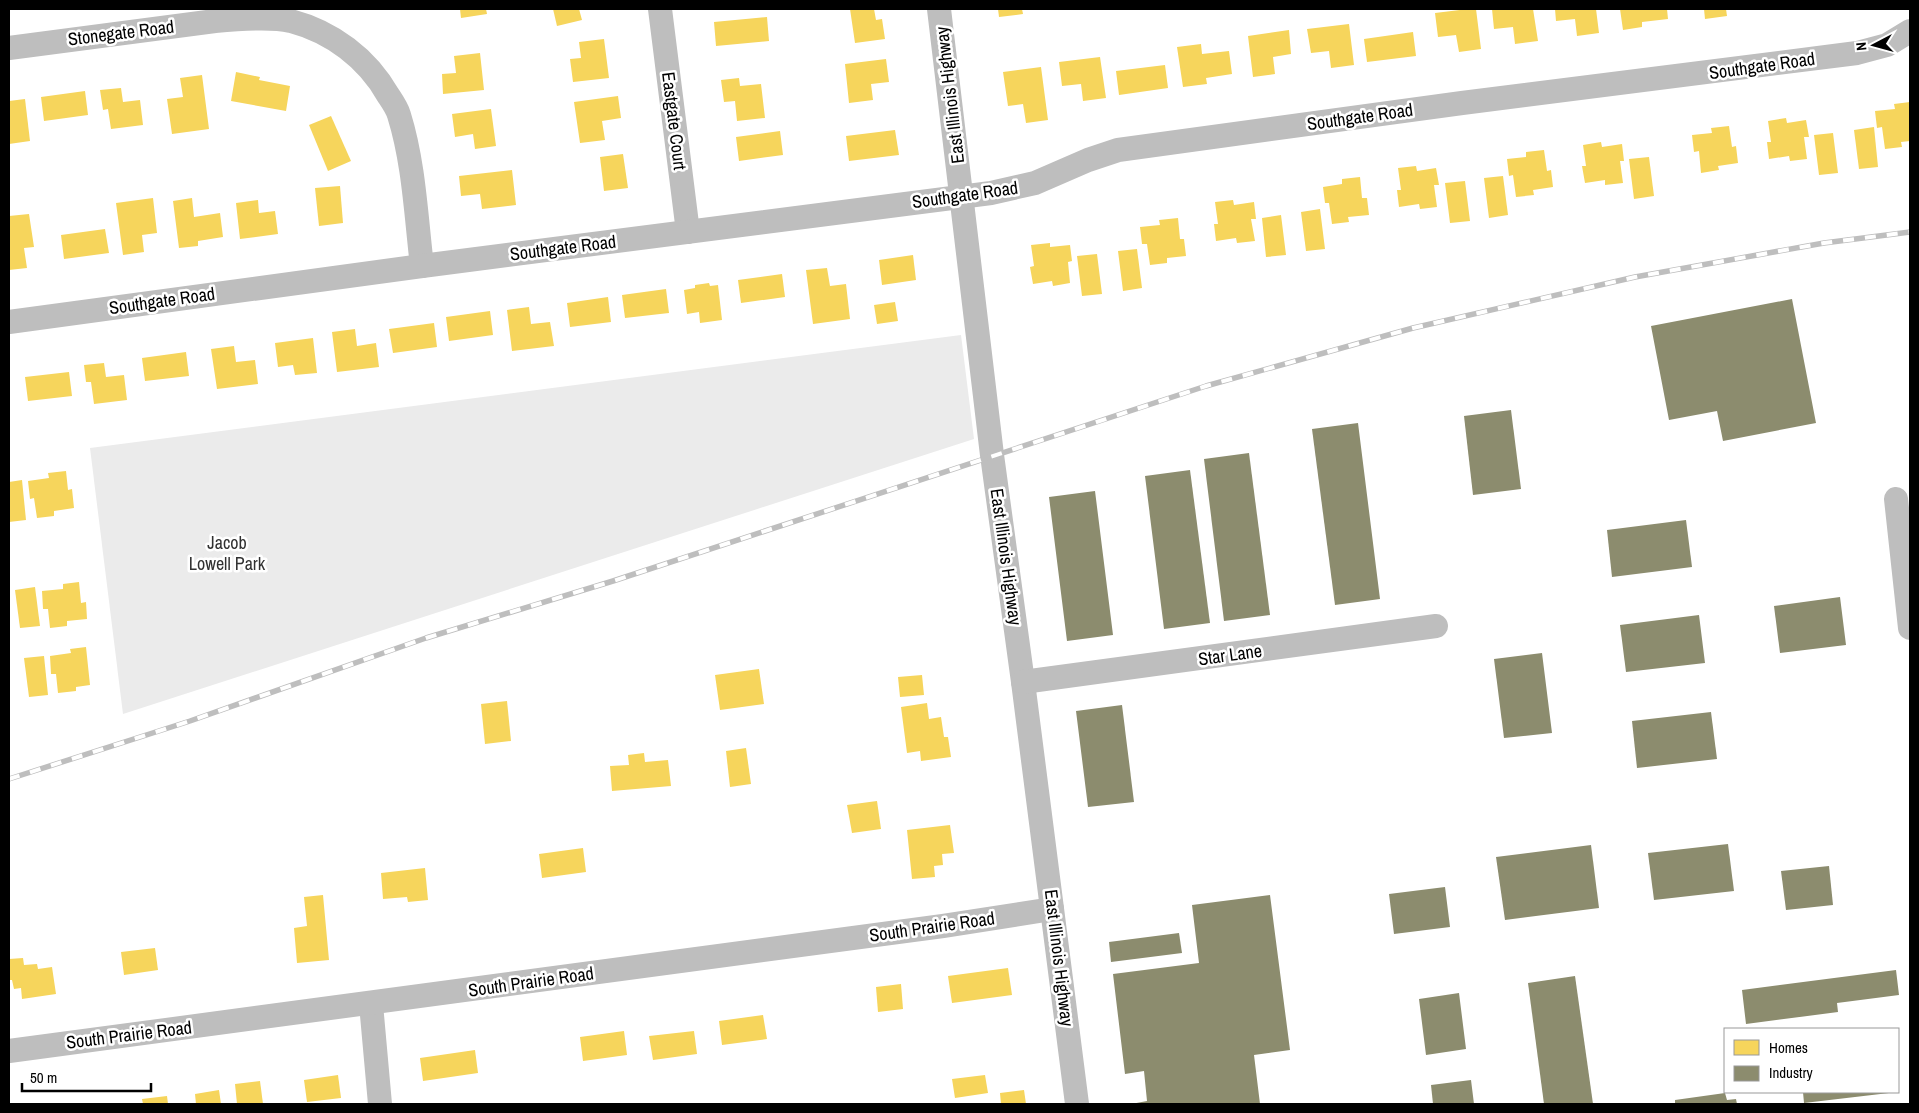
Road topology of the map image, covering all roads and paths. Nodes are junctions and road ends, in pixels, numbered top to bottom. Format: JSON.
{"nodes":[{"id":1,"x":660,"y":9,"type":"edge"},
{"id":2,"x":939,"y":9,"type":"edge"},
{"id":3,"x":1910,"y":31,"type":"edge"},
{"id":4,"x":9,"y":48,"type":"edge"},
{"id":5,"x":962,"y":196,"type":"junction"},
{"id":6,"x":688,"y":232,"type":"junction"},
{"id":7,"x":422,"y":266,"type":"junction"},
{"id":8,"x":9,"y":322,"type":"edge"},
{"id":9,"x":1896,"y":499,"type":"dead end"},
{"id":10,"x":1436,"y":626,"type":"dead end"},
{"id":11,"x":1910,"y":628,"type":"edge"},
{"id":12,"x":1023,"y":682,"type":"junction"},
{"id":13,"x":1052,"y":909,"type":"junction"},
{"id":14,"x":370,"y":1004,"type":"junction"},
{"id":15,"x":9,"y":1051,"type":"edge"},
{"id":16,"x":380,"y":1104,"type":"edge"},
{"id":17,"x":1077,"y":1104,"type":"edge"}],
"edges":[{"from":1,"to":6,"type":"street","name":"Eastgate Court"},
{"from":2,"to":5,"type":"street","name":"East Illinois Highway"},
{"from":3,"to":5,"type":"street","name":"Southgate Road"},
{"from":4,"to":7,"type":"street","name":"Stonegate Road"},
{"from":5,"to":6,"type":"street","name":"Southgate Road"},
{"from":5,"to":12,"type":"street","name":"East Illinois Highway"},
{"from":6,"to":7,"type":"street","name":"Southgate Road"},
{"from":7,"to":8,"type":"street","name":"Southgate Road"},
{"from":9,"to":11,"type":"street"},
{"from":10,"to":12,"type":"street","name":"Star Lane"},
{"from":12,"to":13,"type":"street","name":"East Illinois Highway"},
{"from":13,"to":14,"type":"street","name":"South Prairie Road"},
{"from":13,"to":17,"type":"street","name":"East Illinois Highway"},
{"from":14,"to":15,"type":"street","name":"South Prairie Road"},
{"from":14,"to":16,"type":"street"}]}
